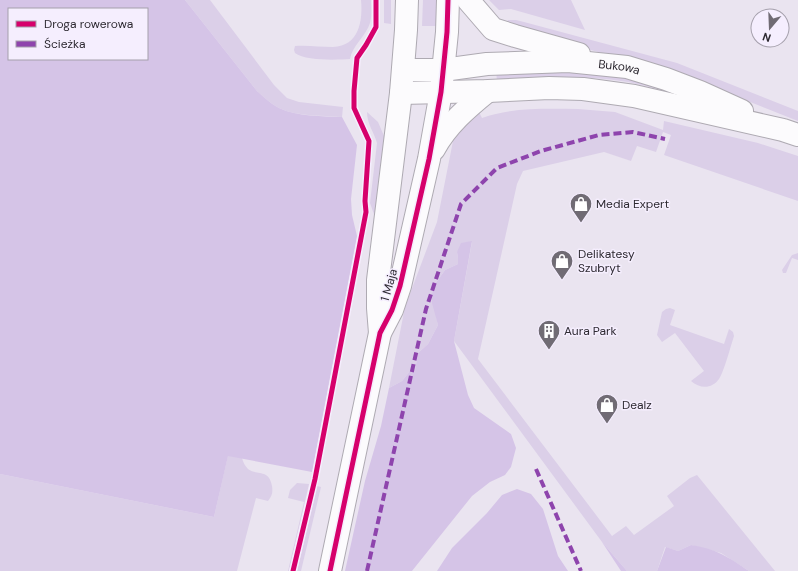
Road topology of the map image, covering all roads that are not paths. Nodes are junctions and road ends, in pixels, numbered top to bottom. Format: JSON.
{"nodes":[{"id":1,"x":407,"y":0,"type":"edge"},
{"id":2,"x":448,"y":0,"type":"edge"},
{"id":3,"x":468,"y":0,"type":"edge"},
{"id":4,"x":627,"y":67,"type":"junction"},
{"id":5,"x":403,"y":70,"type":"junction"},
{"id":6,"x":443,"y":70,"type":"junction"},
{"id":7,"x":488,"y":91,"type":"junction"},
{"id":8,"x":441,"y":92,"type":"junction"},
{"id":9,"x":401,"y":93,"type":"junction"},
{"id":10,"x":790,"y":132,"type":"edge"},
{"id":11,"x":429,"y":159,"type":"junction"},
{"id":12,"x":380,"y":333,"type":"junction"},
{"id":13,"x":330,"y":571,"type":"edge"}],
"edges":[{"from":1,"to":5,"type":"street","name":"1 Maja"},
{"from":2,"to":6,"type":"street","name":"1 Maja"},
{"from":3,"to":4,"type":"street"},
{"from":4,"to":6,"type":"street","name":"Bukowa"},
{"from":4,"to":10,"type":"street","name":"Bukowa"},
{"from":5,"to":6,"type":"street","name":"Bukowa"},
{"from":5,"to":9,"type":"street","name":"1 Maja"},
{"from":6,"to":8,"type":"street","name":"1 Maja"},
{"from":7,"to":8,"type":"street","name":"Bukowa"},
{"from":7,"to":10,"type":"street","name":"Bukowa"},
{"from":7,"to":11,"type":"street"},
{"from":8,"to":9,"type":"street","name":"Bukowa"},
{"from":8,"to":11,"type":"street","name":"1 Maja"},
{"from":9,"to":12,"type":"street","name":"1 Maja"},
{"from":11,"to":12,"type":"street","name":"1 Maja"},
{"from":12,"to":13,"type":"street","name":"1 Maja"}]}
